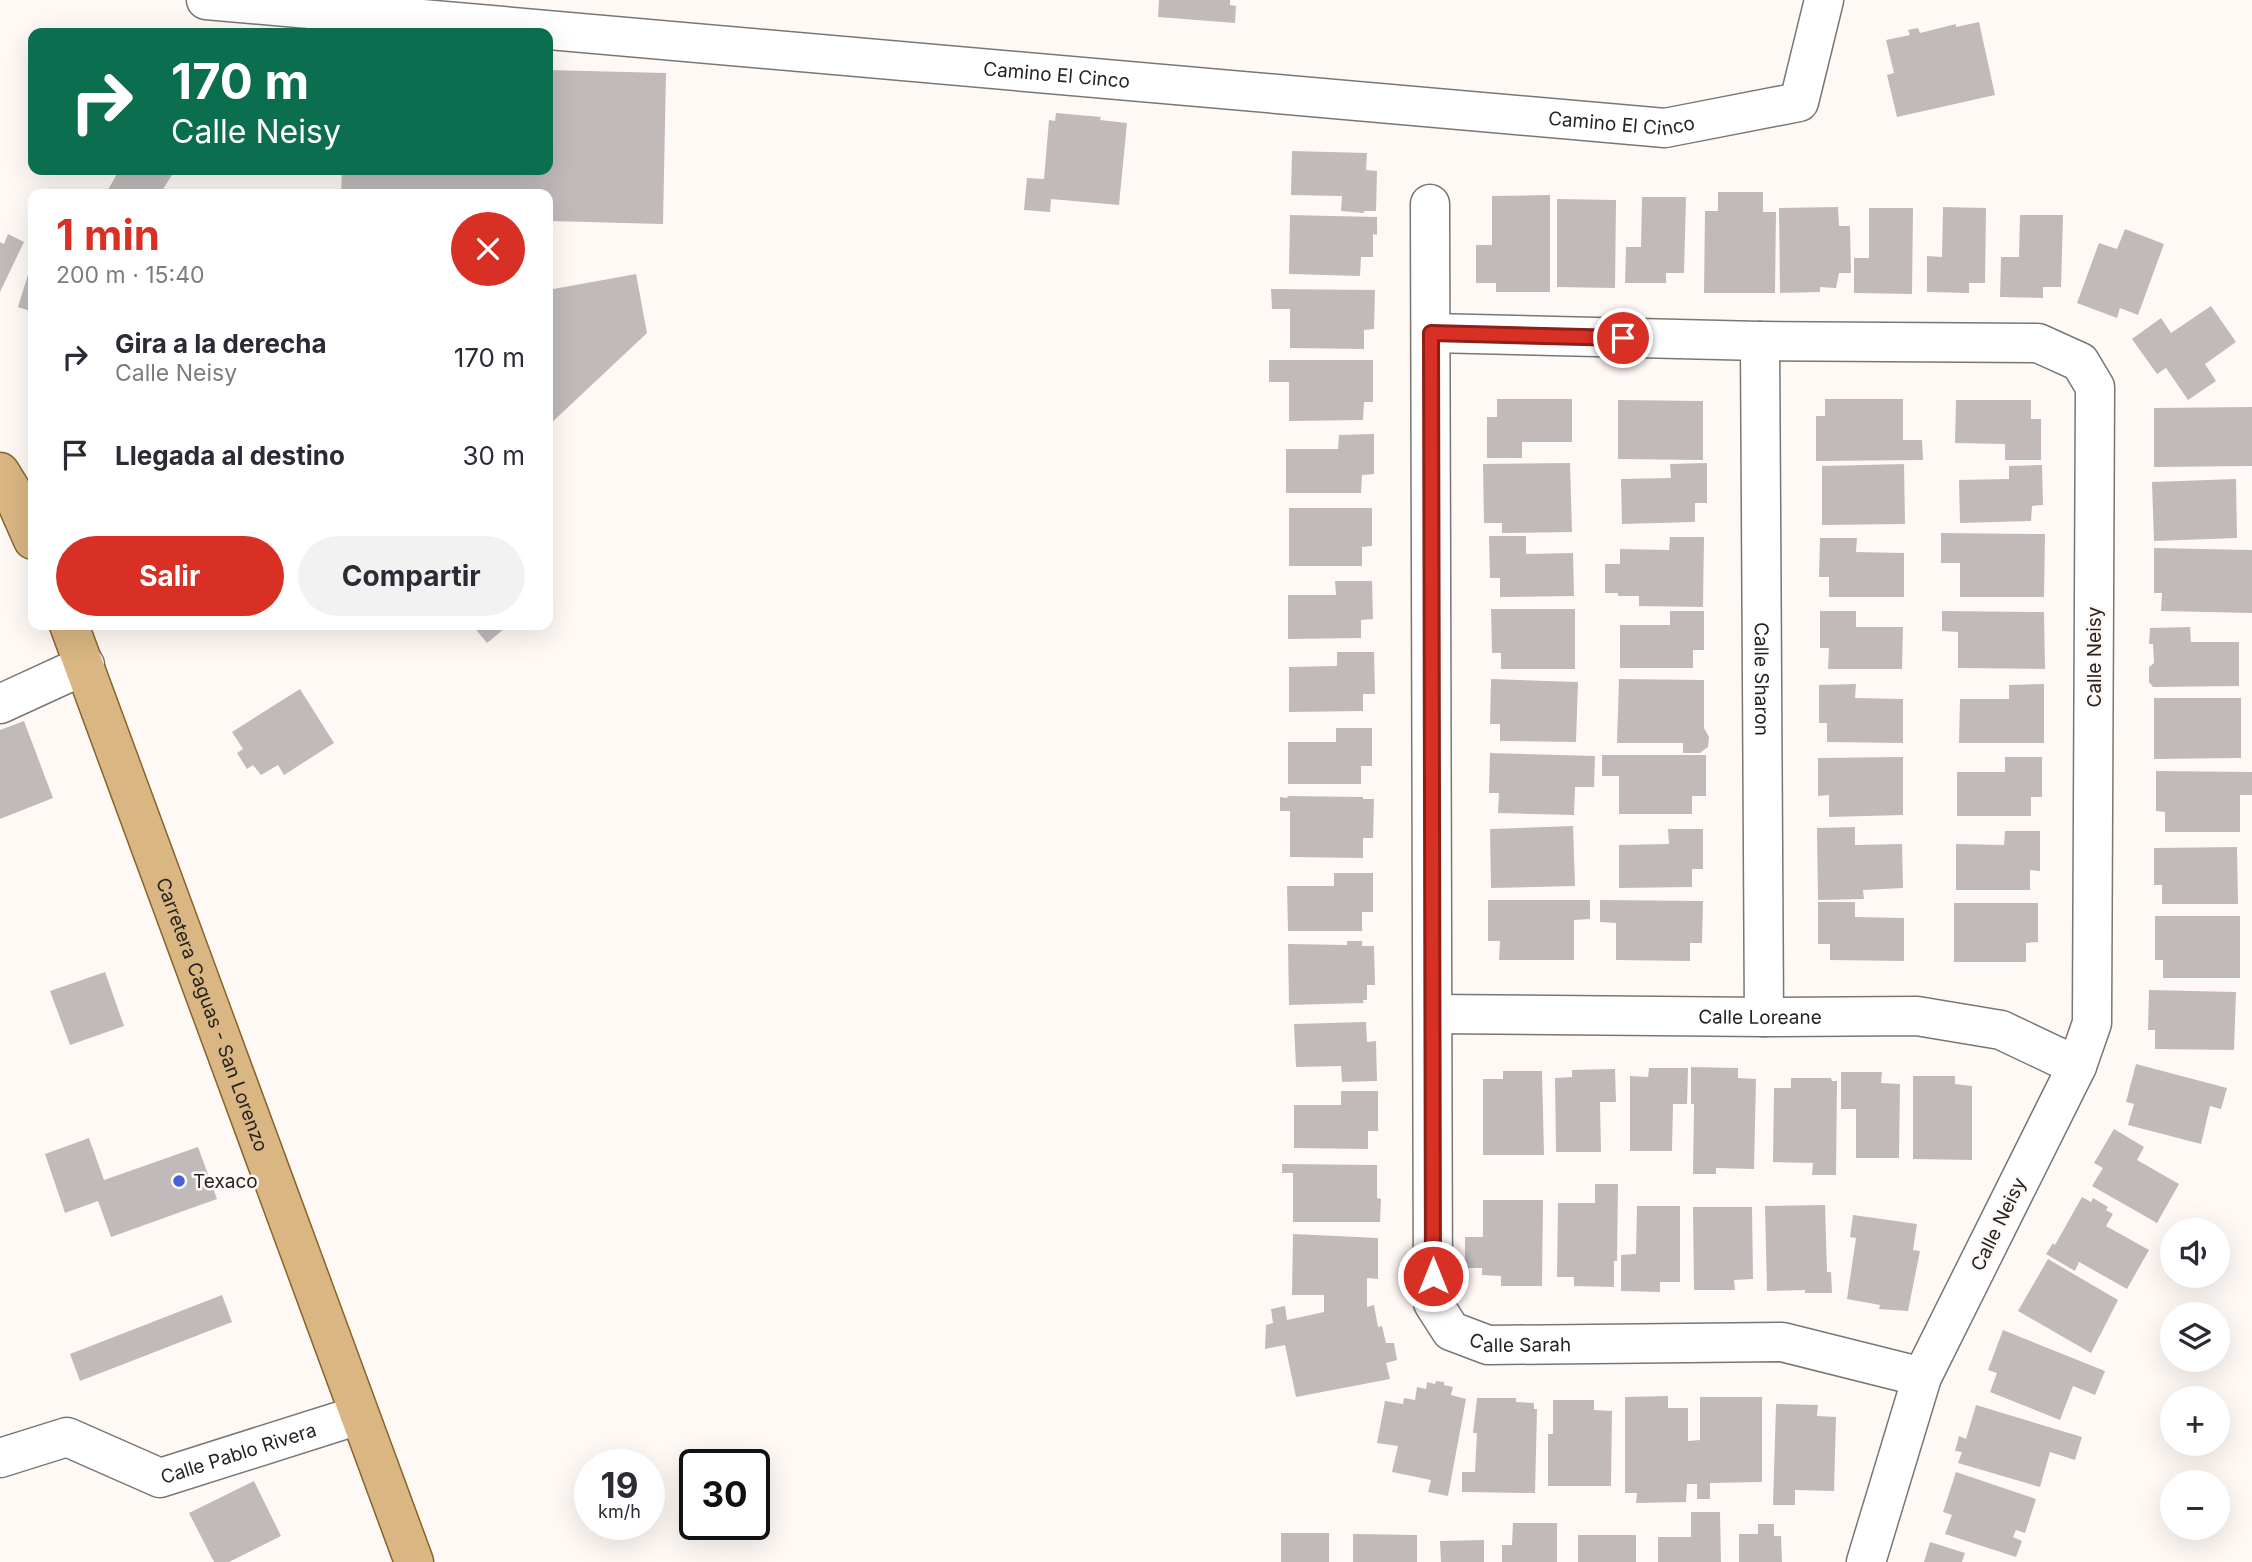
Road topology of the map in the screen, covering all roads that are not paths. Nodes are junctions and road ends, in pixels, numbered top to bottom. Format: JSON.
{"nodes":[{"id":1,"x":206,"y":0,"type":"edge"},
{"id":2,"x":1824,"y":0,"type":"edge"},
{"id":3,"x":316,"y":5,"type":"edge"},
{"id":4,"x":1430,"y":204,"type":"dead end"},
{"id":5,"x":1431,"y":333,"type":"junction"},
{"id":6,"x":1760,"y":341,"type":"junction"},
{"id":7,"x":4,"y":485,"type":"edge"},
{"id":8,"x":28,"y":531,"type":"edge"},
{"id":9,"x":71,"y":630,"type":"edge"},
{"id":10,"x":85,"y":665,"type":"junction"},
{"id":11,"x":0,"y":704,"type":"edge"},
{"id":12,"x":1433,"y":1014,"type":"junction"},
{"id":13,"x":1763,"y":1017,"type":"junction"},
{"id":14,"x":2077,"y":1066,"type":"junction"},
{"id":15,"x":1922,"y":1377,"type":"junction"},
{"id":16,"x":359,"y":1415,"type":"junction"},
{"id":17,"x":0,"y":1458,"type":"edge"},
{"id":18,"x":414,"y":1562,"type":"edge"},
{"id":19,"x":1866,"y":1562,"type":"edge"}],
"edges":[{"from":1,"to":3,"type":"street","name":"Camino El Cinco"},
{"from":2,"to":3,"type":"street","name":"Camino El Cinco"},
{"from":4,"to":5,"type":"street","name":"Calle Sarah"},
{"from":5,"to":6,"type":"street","name":"Calle Neisy"},
{"from":5,"to":12,"type":"street","name":"Calle Sarah"},
{"from":6,"to":13,"type":"street","name":"Calle Sharon"},
{"from":6,"to":14,"type":"street","name":"Calle Neisy"},
{"from":7,"to":8,"type":"main road"},
{"from":9,"to":10,"type":"main road","name":"Carretera Caguas - San Lorenzo"},
{"from":10,"to":11,"type":"street"},
{"from":10,"to":16,"type":"main road","name":"Carretera Caguas - San Lorenzo"},
{"from":12,"to":13,"type":"street","name":"Calle Loreane"},
{"from":12,"to":15,"type":"street","name":"Calle Sarah"},
{"from":13,"to":14,"type":"street","name":"Calle Loreane"},
{"from":14,"to":15,"type":"street","name":"Calle Neisy"},
{"from":15,"to":19,"type":"street","name":"Calle Neisy"},
{"from":16,"to":17,"type":"street","name":"Calle Pablo Rivera"},
{"from":16,"to":18,"type":"main road","name":"Carretera Caguas - San Lorenzo"}]}
